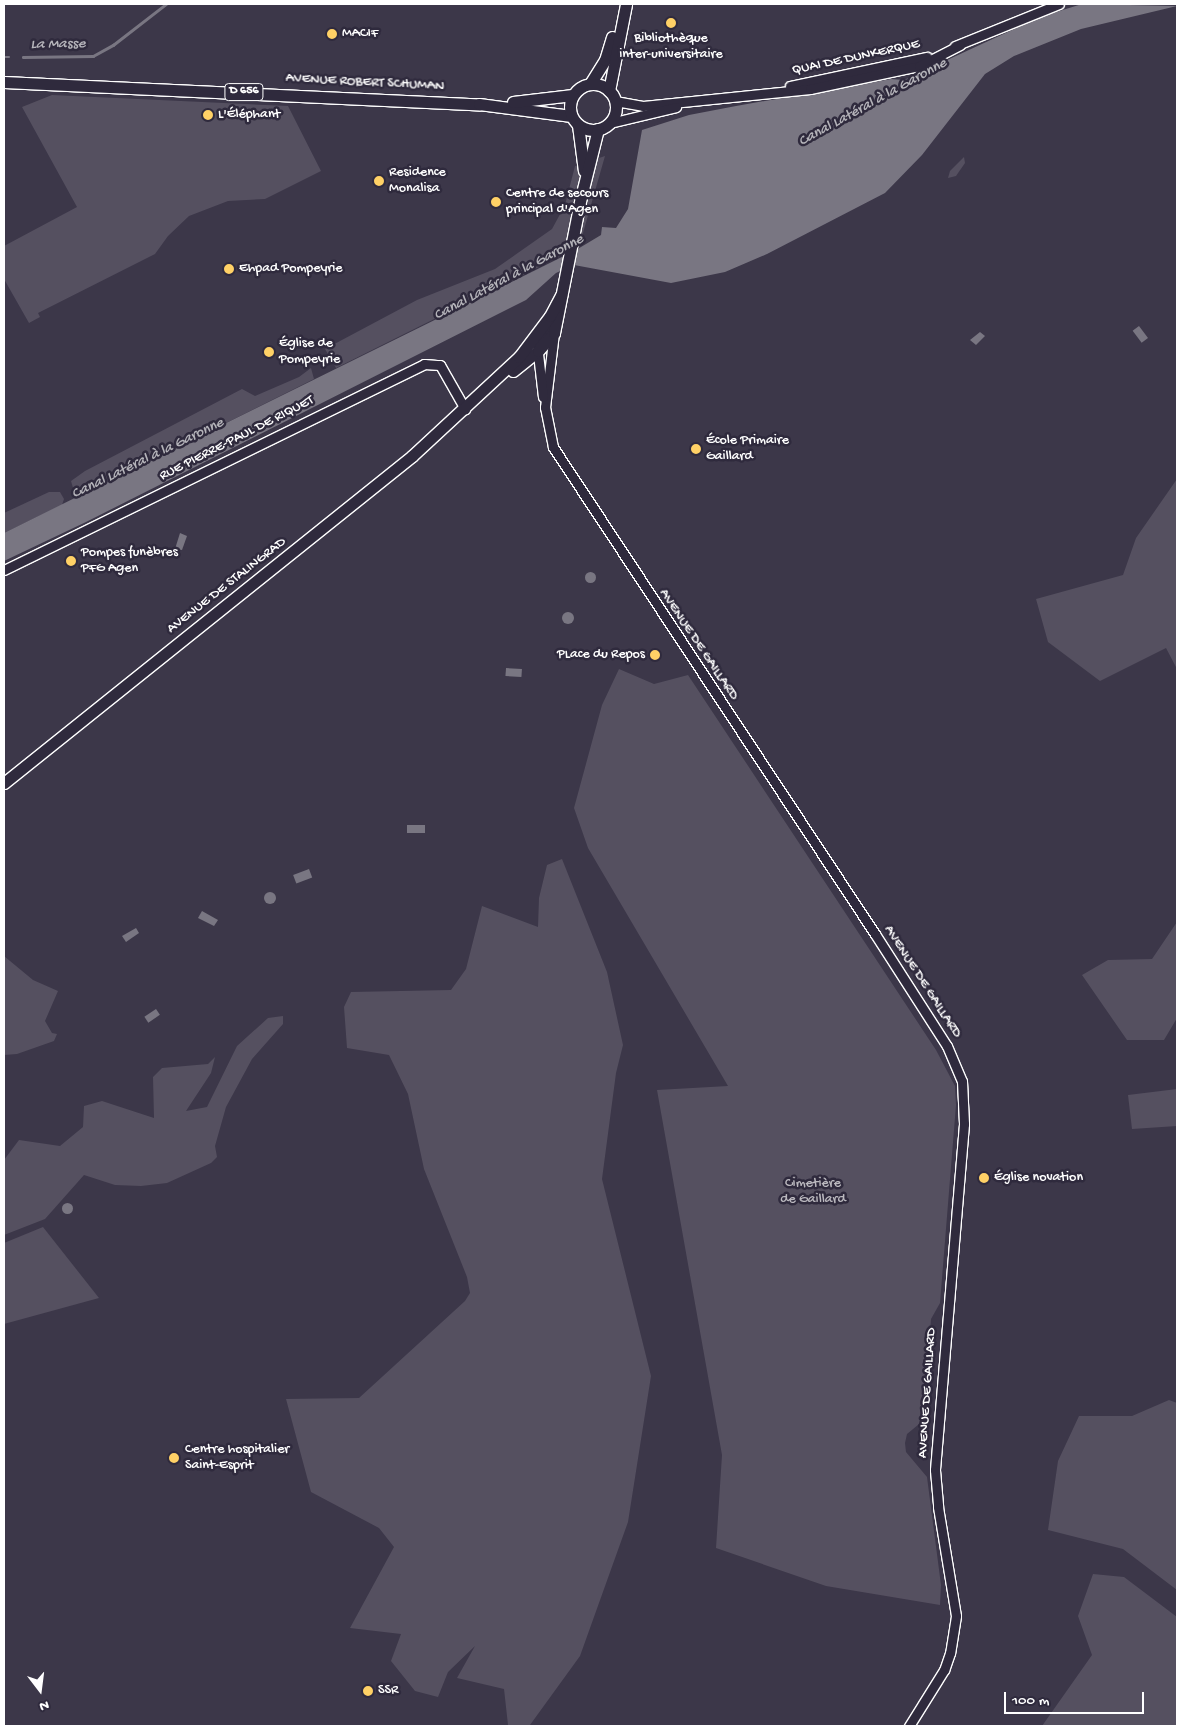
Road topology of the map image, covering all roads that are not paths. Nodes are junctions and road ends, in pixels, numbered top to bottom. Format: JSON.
{"nodes":[{"id":1,"x":619,"y":4,"type":"edge"},
{"id":2,"x":626,"y":4,"type":"edge"},
{"id":3,"x":1059,"y":4,"type":"edge"},
{"id":4,"x":4,"y":82,"type":"edge"},
{"id":5,"x":590,"y":84,"type":"junction"},
{"id":6,"x":573,"y":95,"type":"junction"},
{"id":7,"x":612,"y":96,"type":"junction"},
{"id":8,"x":715,"y":98,"type":"junction"},
{"id":9,"x":484,"y":104,"type":"junction"},
{"id":10,"x":575,"y":121,"type":"junction"},
{"id":11,"x":610,"y":123,"type":"junction"},
{"id":12,"x":598,"y":129,"type":"junction"},
{"id":13,"x":585,"y":178,"type":"junction"},
{"id":14,"x":561,"y":293,"type":"junction"},
{"id":15,"x":550,"y":316,"type":"junction"},
{"id":16,"x":554,"y":333,"type":"junction"},
{"id":17,"x":538,"y":351,"type":"junction"},
{"id":18,"x":545,"y":407,"type":"junction"},
{"id":19,"x":465,"y":409,"type":"junction"},
{"id":20,"x":4,"y":570,"type":"edge"},
{"id":21,"x":4,"y":783,"type":"edge"},
{"id":22,"x":908,"y":1726,"type":"edge"}],
"edges":[{"from":1,"to":5,"type":"main road"},
{"from":2,"to":7,"type":"main road"},
{"from":3,"to":8,"type":"street","name":"QUAI DE DUNKERQUE"},
{"from":4,"to":9,"type":"main road","name":"AVENUE ROBERT SCHUMAN","number":"D 656"},
{"from":5,"to":6,"type":"main road"},
{"from":5,"to":7,"type":"main road"},
{"from":6,"to":9,"type":"main road","name":"AVENUE ROBERT SCHUMAN","number":"D 656"},
{"from":6,"to":10,"type":"main road"},
{"from":7,"to":8,"type":"street","name":"QUAI DE DUNKERQUE"},
{"from":7,"to":11,"type":"main road"},
{"from":8,"to":11,"type":"street","name":"QUAI DE DUNKERQUE"},
{"from":9,"to":10,"type":"main road","name":"AVENUE ROBERT SCHUMAN","number":"D 656"},
{"from":10,"to":12,"type":"main road"},
{"from":10,"to":13,"type":"main road","name":"AVENUE DE STALINGRAD"},
{"from":11,"to":12,"type":"main road"},
{"from":12,"to":13,"type":"main road","name":"AVENUE DE STALINGRAD"},
{"from":13,"to":14,"type":"main road","name":"AVENUE DE STALINGRAD"},
{"from":14,"to":15,"type":"main road","name":"AVENUE DE STALINGRAD"},
{"from":14,"to":16,"type":"main road","name":"AVENUE DE STALINGRAD"},
{"from":15,"to":17,"type":"street"},
{"from":15,"to":19,"type":"main road","name":"AVENUE DE STALINGRAD"},
{"from":16,"to":17,"type":"main road","name":"AVENUE DE STALINGRAD"},
{"from":16,"to":18,"type":"street","name":"AVENUE DE GAILLARD"},
{"from":17,"to":18,"type":"street"},
{"from":17,"to":19,"type":"main road","name":"AVENUE DE STALINGRAD"},
{"from":18,"to":22,"type":"street","name":"AVENUE DE GAILLARD"},
{"from":19,"to":20,"type":"street","name":"RUE PIERRE-PAUL DE RIQUET"},
{"from":19,"to":21,"type":"main road","name":"AVENUE DE STALINGRAD"}]}
